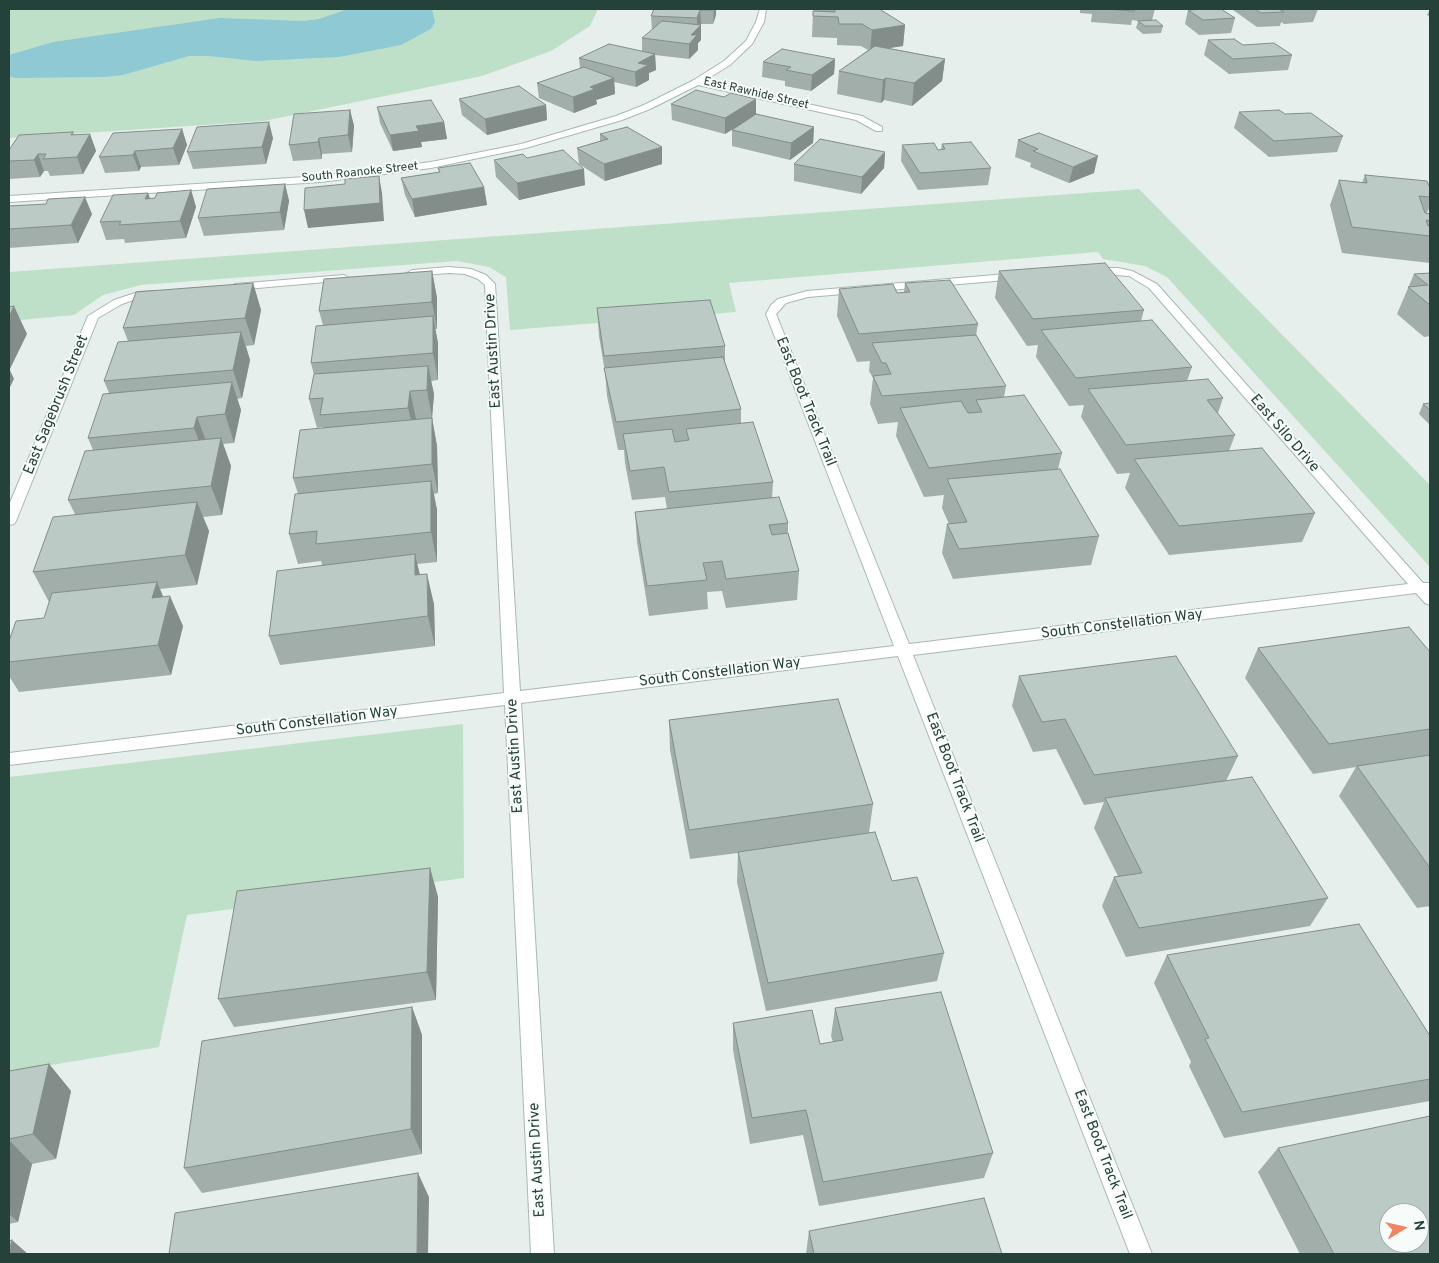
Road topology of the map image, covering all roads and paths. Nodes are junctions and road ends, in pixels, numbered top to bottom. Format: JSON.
{"nodes":[{"id":1,"x":763,"y":9,"type":"edge"},
{"id":2,"x":697,"y":82,"type":"junction"},
{"id":3,"x":879,"y":129,"type":"dead end"},
{"id":4,"x":9,"y":199,"type":"edge"},
{"id":5,"x":1083,"y":271,"type":"edge"},
{"id":6,"x":401,"y":274,"type":"edge"},
{"id":7,"x":1034,"y":275,"type":"edge"},
{"id":8,"x":352,"y":278,"type":"edge"},
{"id":9,"x":226,"y":288,"type":"edge"},
{"id":10,"x":168,"y":292,"type":"edge"},
{"id":11,"x":9,"y":521,"type":"edge"},
{"id":12,"x":1427,"y":592,"type":"edge"},
{"id":13,"x":904,"y":651,"type":"junction"},
{"id":14,"x":512,"y":698,"type":"junction"},
{"id":15,"x":9,"y":759,"type":"edge"},
{"id":16,"x":543,"y":1254,"type":"edge"},
{"id":17,"x":1141,"y":1254,"type":"edge"}],
"edges":[{"from":1,"to":2,"type":"street","name":"East Rawhide Street"},
{"from":2,"to":3,"type":"street","name":"East Rawhide Street"},
{"from":2,"to":4,"type":"street","name":"South Roanoke Street"},
{"from":5,"to":12,"type":"street","name":"East Silo Drive"},
{"from":6,"to":14,"type":"street","name":"East Austin Drive"},
{"from":7,"to":13,"type":"street","name":"East Boot Track Trail"},
{"from":8,"to":9,"type":"street"},
{"from":10,"to":11,"type":"street","name":"East Sagebrush Street"},
{"from":12,"to":13,"type":"street","name":"South Constellation Way"},
{"from":13,"to":14,"type":"street","name":"South Constellation Way"},
{"from":13,"to":17,"type":"street","name":"East Boot Track Trail"},
{"from":14,"to":15,"type":"street","name":"South Constellation Way"},
{"from":14,"to":16,"type":"street","name":"East Austin Drive"}]}
